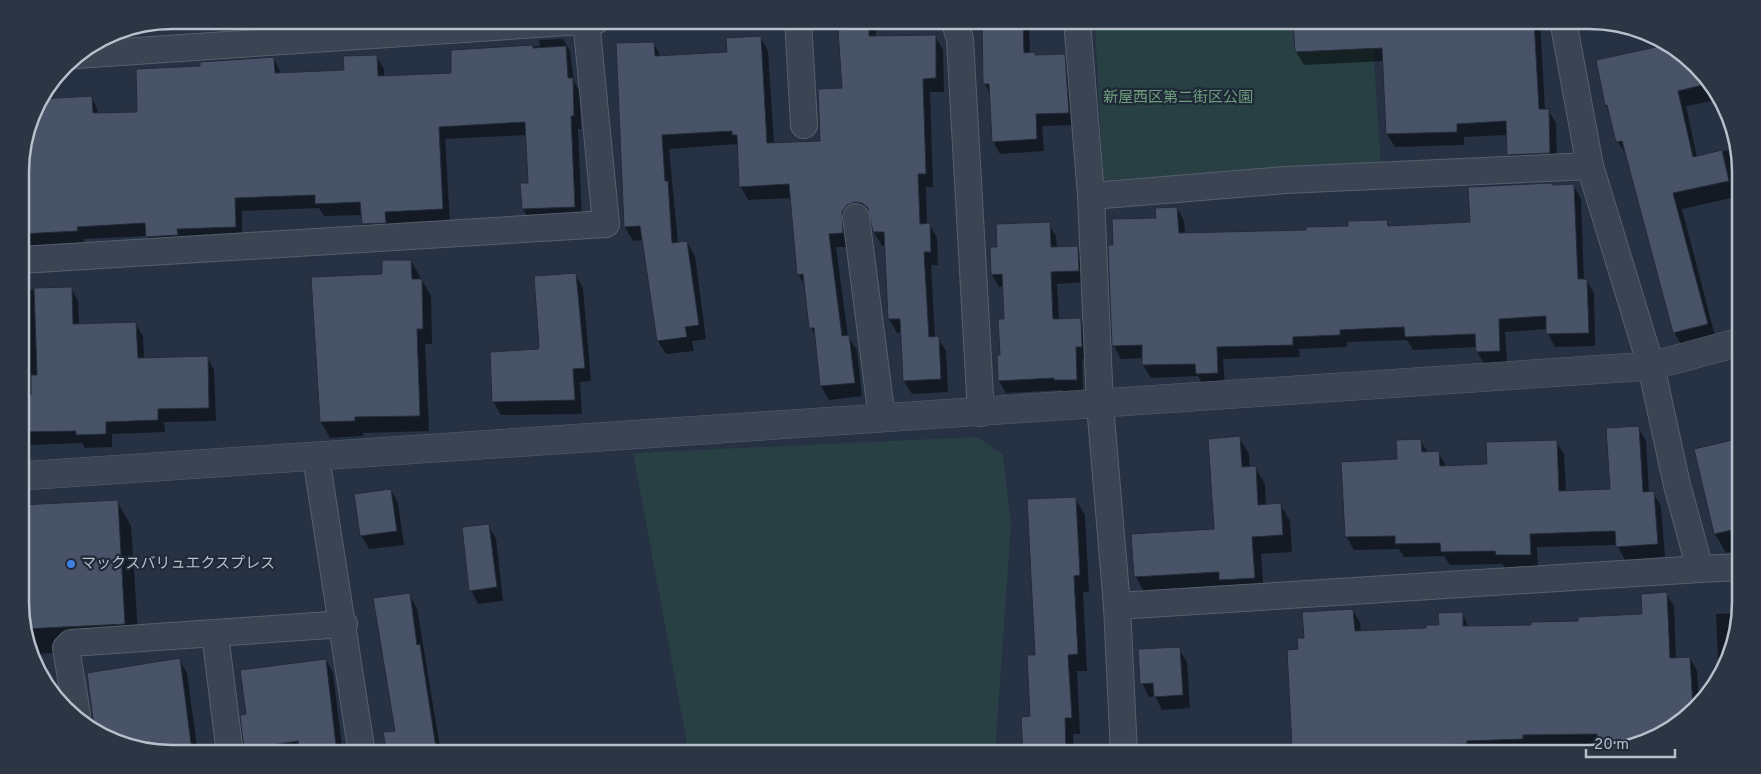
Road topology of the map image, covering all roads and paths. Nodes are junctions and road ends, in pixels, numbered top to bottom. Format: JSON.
{"nodes":[{"id":1,"x":451,"y":29,"type":"edge"},
{"id":2,"x":587,"y":29,"type":"edge"},
{"id":3,"x":799,"y":29,"type":"edge"},
{"id":4,"x":957,"y":29,"type":"edge"},
{"id":5,"x":1078,"y":29,"type":"edge"},
{"id":6,"x":1564,"y":29,"type":"edge"},
{"id":7,"x":93,"y":53,"type":"edge"},
{"id":8,"x":804,"y":124,"type":"dead end"},
{"id":9,"x":1590,"y":166,"type":"junction"},
{"id":10,"x":1091,"y":196,"type":"junction"},
{"id":11,"x":856,"y":217,"type":"dead end"},
{"id":12,"x":29,"y":259,"type":"edge"},
{"id":13,"x":1732,"y":344,"type":"edge"},
{"id":14,"x":1650,"y":366,"type":"junction"},
{"id":15,"x":1100,"y":405,"type":"junction"},
{"id":16,"x":981,"y":413,"type":"junction"},
{"id":17,"x":882,"y":418,"type":"junction"},
{"id":18,"x":316,"y":458,"type":"junction"},
{"id":19,"x":29,"y":476,"type":"edge"},
{"id":20,"x":1732,"y":567,"type":"edge"},
{"id":21,"x":1700,"y":568,"type":"junction"},
{"id":22,"x":1117,"y":606,"type":"junction"},
{"id":23,"x":344,"y":624,"type":"junction"},
{"id":24,"x":215,"y":634,"type":"junction"},
{"id":25,"x":76,"y":708,"type":"edge"},
{"id":26,"x":229,"y":745,"type":"edge"},
{"id":27,"x":361,"y":745,"type":"edge"},
{"id":28,"x":1124,"y":745,"type":"edge"}],
"edges":[{"from":1,"to":7,"type":"street"},
{"from":2,"to":12,"type":"street"},
{"from":3,"to":8,"type":"street"},
{"from":4,"to":16,"type":"street"},
{"from":5,"to":10,"type":"street"},
{"from":6,"to":9,"type":"street"},
{"from":9,"to":10,"type":"street"},
{"from":9,"to":14,"type":"street"},
{"from":10,"to":15,"type":"street"},
{"from":11,"to":17,"type":"street"},
{"from":13,"to":14,"type":"street"},
{"from":14,"to":15,"type":"street"},
{"from":14,"to":21,"type":"street"},
{"from":15,"to":16,"type":"street"},
{"from":15,"to":22,"type":"street"},
{"from":16,"to":17,"type":"street"},
{"from":17,"to":18,"type":"street"},
{"from":18,"to":19,"type":"street"},
{"from":18,"to":23,"type":"street"},
{"from":20,"to":21,"type":"street"},
{"from":21,"to":22,"type":"street"},
{"from":22,"to":28,"type":"street"},
{"from":23,"to":24,"type":"street"},
{"from":23,"to":27,"type":"street"},
{"from":24,"to":25,"type":"street"},
{"from":24,"to":26,"type":"street"}]}
